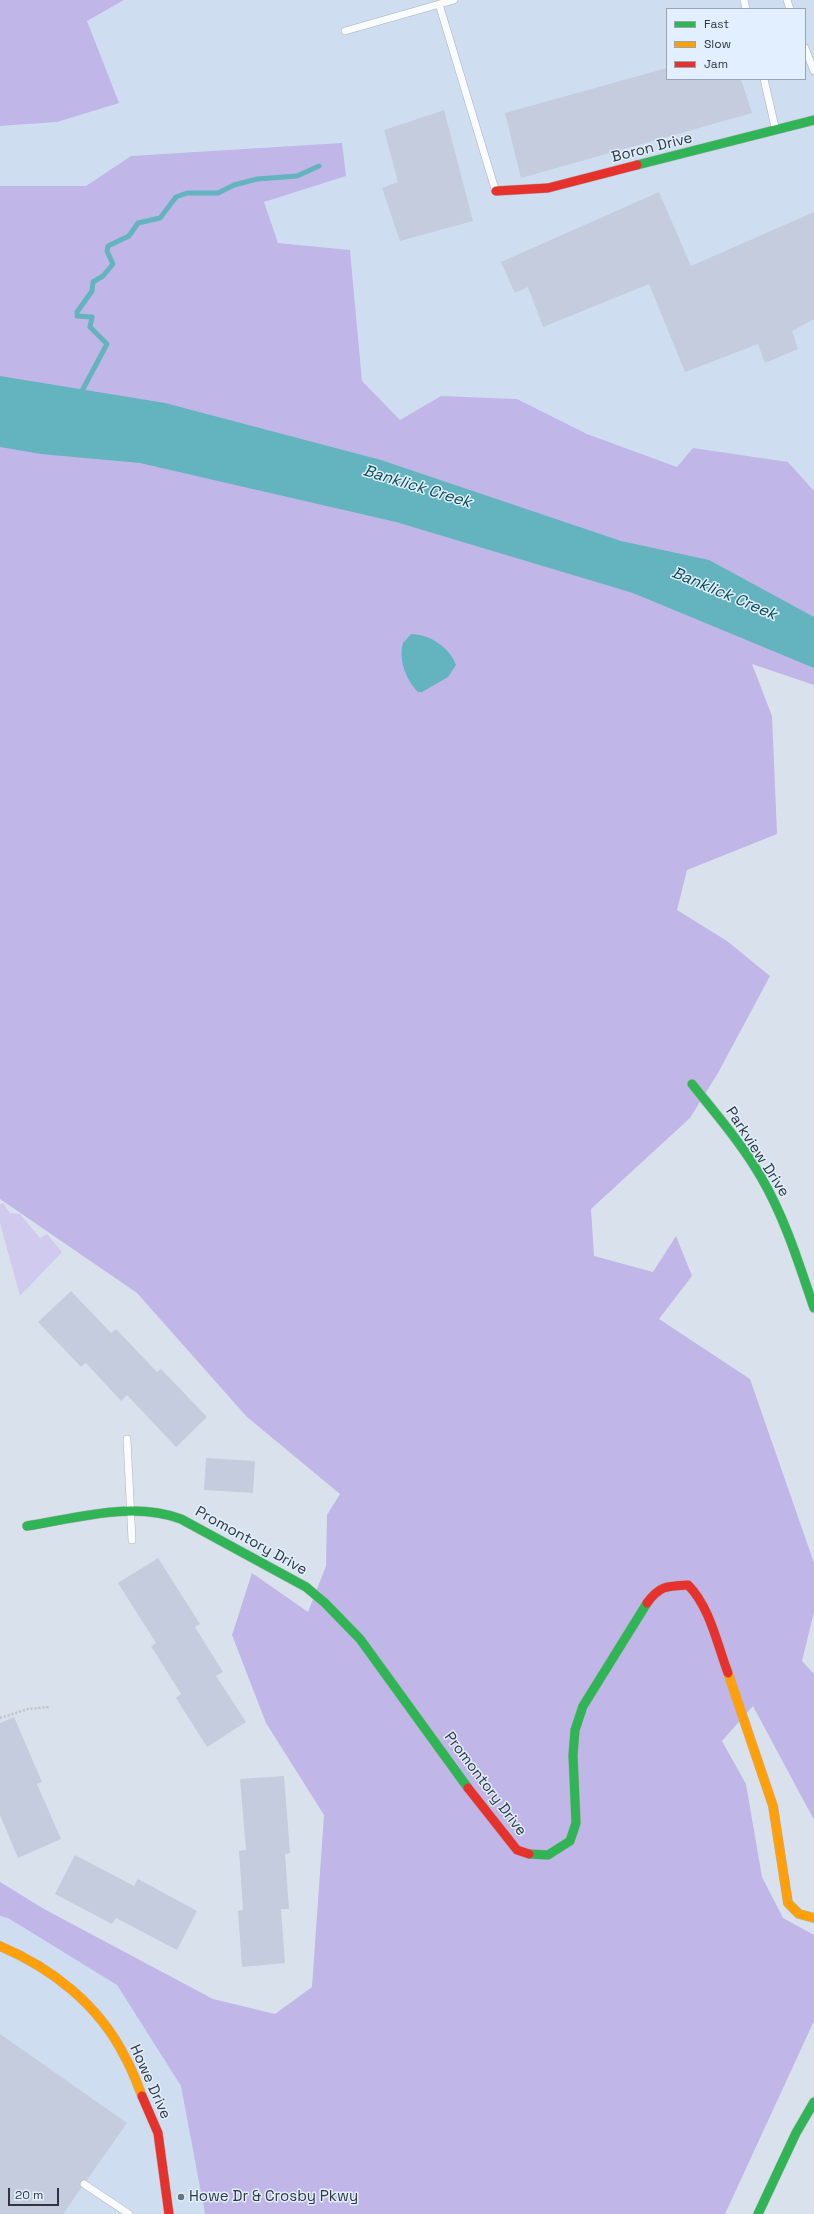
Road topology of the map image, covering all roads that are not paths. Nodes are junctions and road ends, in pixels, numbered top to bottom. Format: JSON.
{"nodes":[{"id":1,"x":454,"y":0,"type":"edge"},
{"id":2,"x":440,"y":4,"type":"junction"},
{"id":3,"x":345,"y":31,"type":"dead end"},
{"id":4,"x":806,"y":51,"type":"edge"},
{"id":5,"x":814,"y":71,"type":"edge"},
{"id":6,"x":764,"y":80,"type":"edge"},
{"id":7,"x":814,"y":120,"type":"edge"},
{"id":8,"x":776,"y":130,"type":"junction"},
{"id":9,"x":496,"y":191,"type":"joint"},
{"id":10,"x":692,"y":1084,"type":"dead end"},
{"id":11,"x":814,"y":1308,"type":"edge"},
{"id":12,"x":127,"y":1439,"type":"dead end"},
{"id":13,"x":129,"y":1510,"type":"junction"},
{"id":14,"x":27,"y":1526,"type":"dead end"},
{"id":15,"x":132,"y":1540,"type":"dead end"},
{"id":16,"x":814,"y":1918,"type":"edge"},
{"id":17,"x":0,"y":1946,"type":"edge"},
{"id":18,"x":814,"y":2102,"type":"edge"},
{"id":19,"x":84,"y":2184,"type":"dead end"},
{"id":20,"x":129,"y":2214,"type":"edge"},
{"id":21,"x":169,"y":2214,"type":"edge"},
{"id":22,"x":758,"y":2214,"type":"edge"}],
"edges":[{"from":1,"to":2,"type":"lane"},
{"from":2,"to":3,"type":"lane"},
{"from":2,"to":9,"type":"lane"},
{"from":4,"to":5,"type":"lane"},
{"from":6,"to":8,"type":"lane"},
{"from":7,"to":8,"type":"street","name":"Boron Drive"},
{"from":8,"to":9,"type":"street","name":"Boron Drive"},
{"from":10,"to":11,"type":"street","name":"Parkview Drive"},
{"from":12,"to":13,"type":"lane"},
{"from":13,"to":14,"type":"street","name":"Promontory Drive"},
{"from":13,"to":15,"type":"lane"},
{"from":13,"to":16,"type":"street","name":"Promontory Drive"},
{"from":17,"to":21,"type":"street","name":"Howe Drive"},
{"from":18,"to":22,"type":"street"},
{"from":19,"to":20,"type":"lane"}]}
